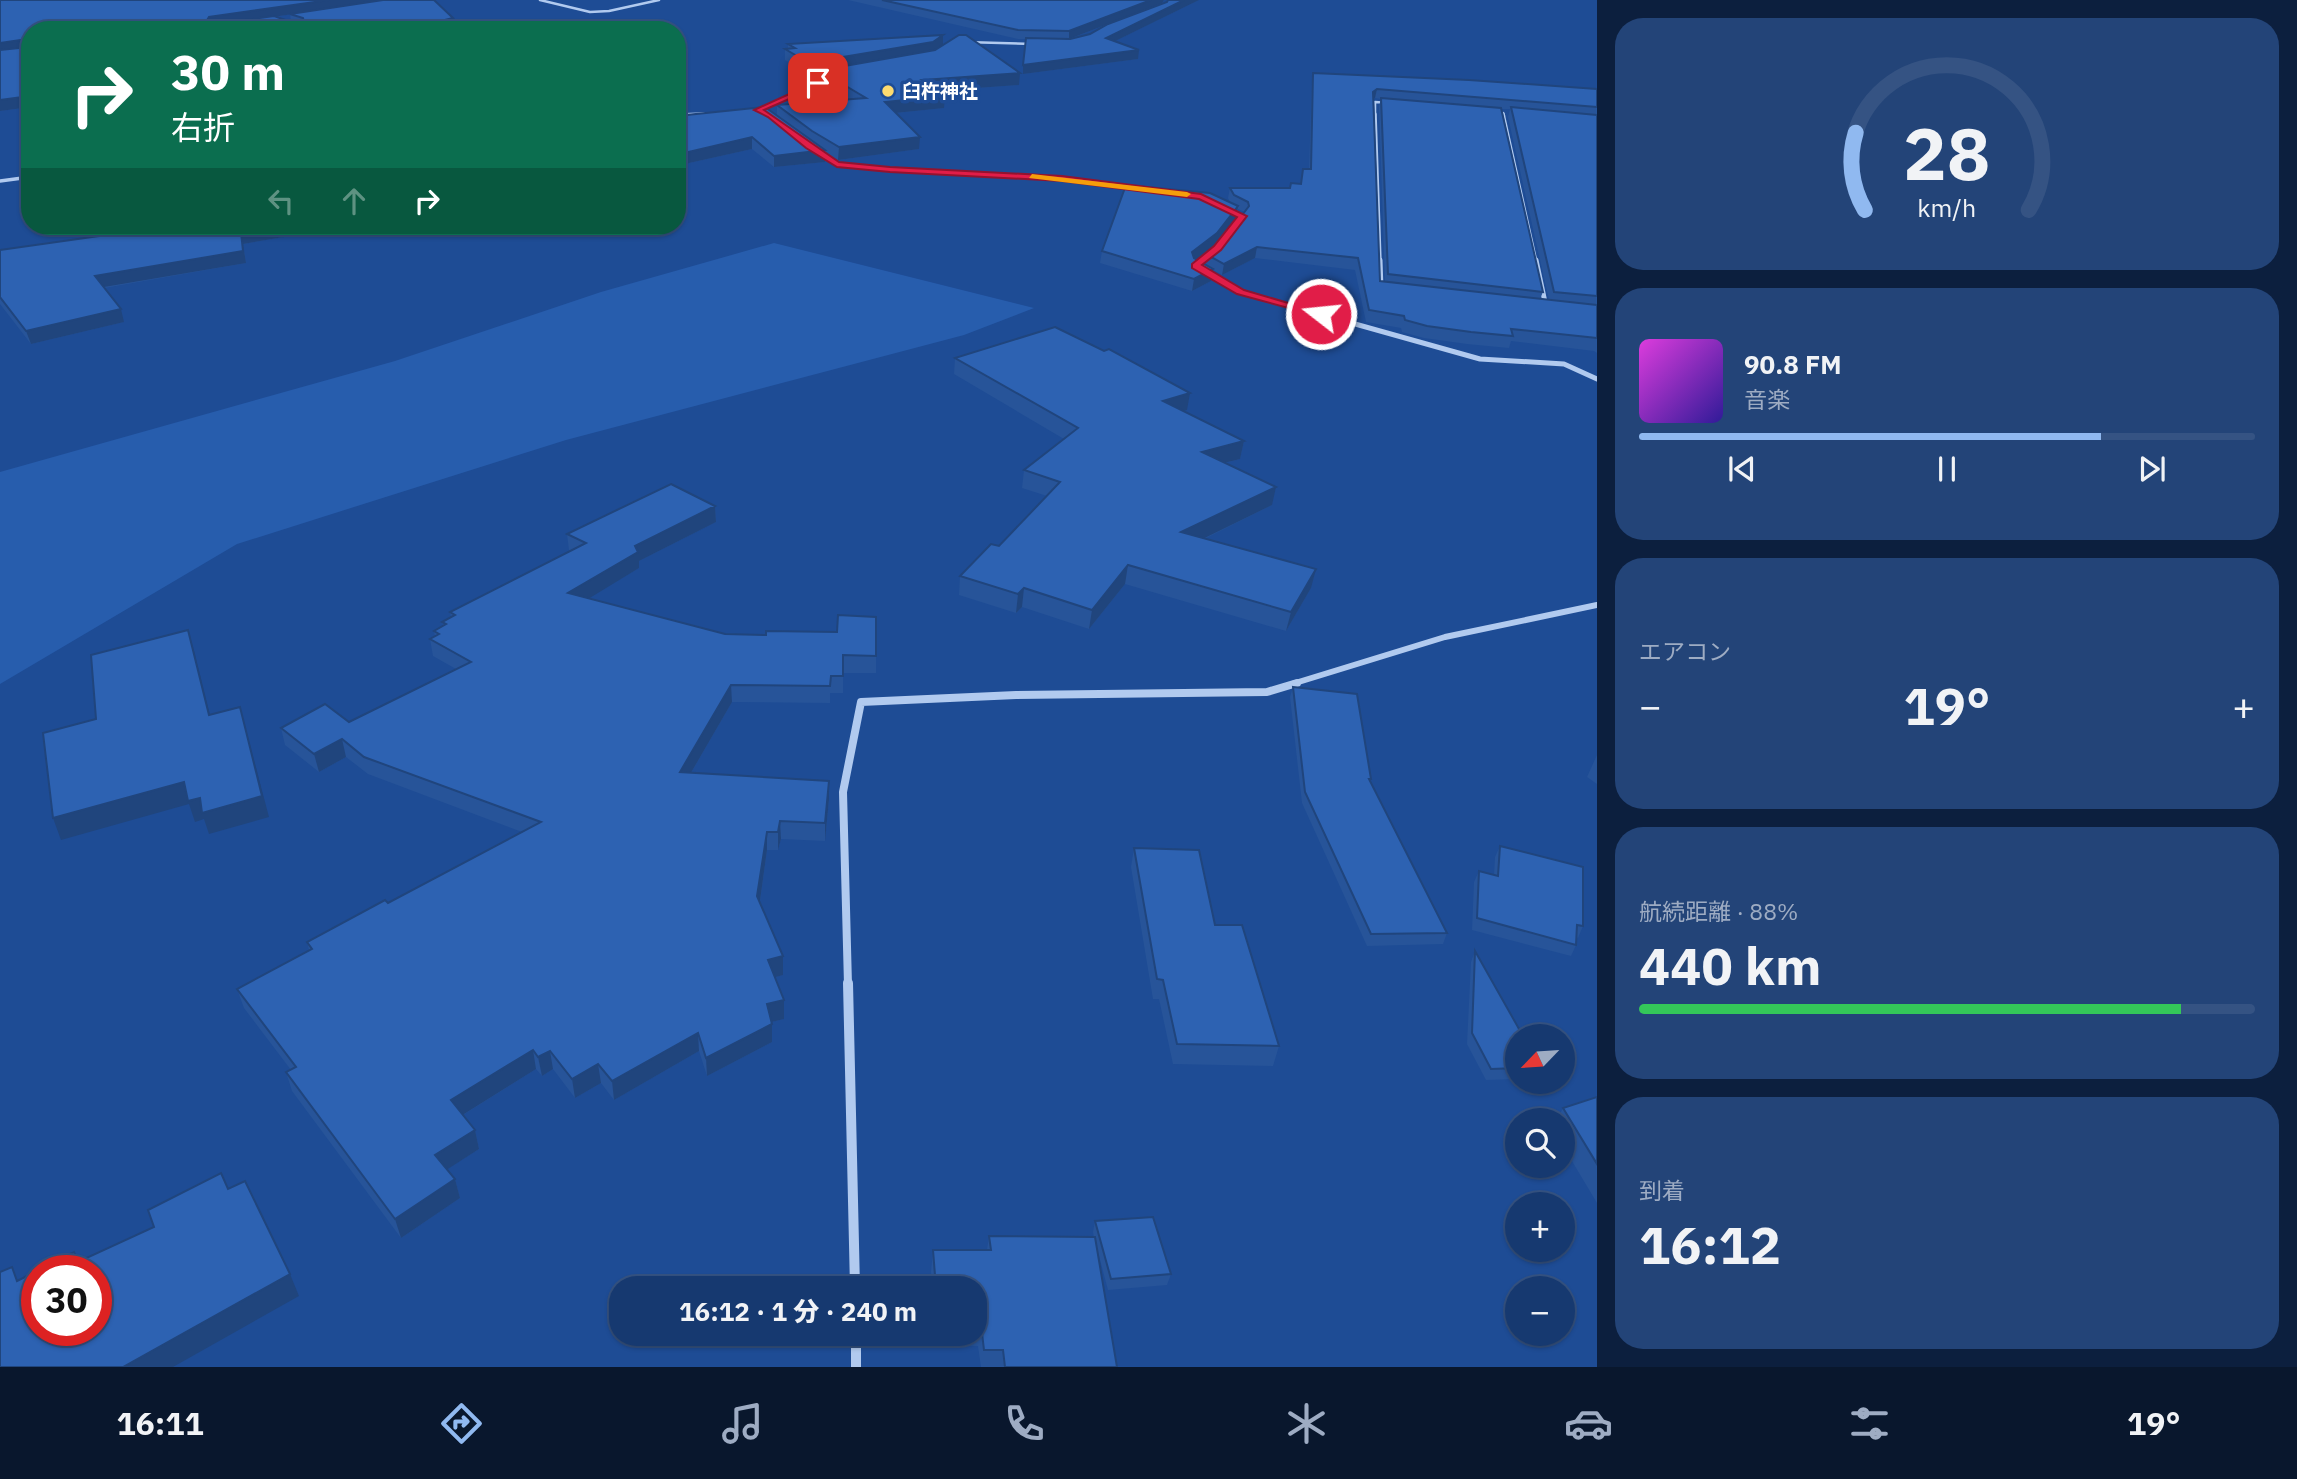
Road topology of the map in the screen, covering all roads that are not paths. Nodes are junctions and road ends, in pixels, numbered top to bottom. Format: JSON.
{"nodes":[{"id":1,"x":540,"y":0,"type":"edge"},
{"id":2,"x":659,"y":0,"type":"edge"},
{"id":3,"x":957,"y":42,"type":"edge"},
{"id":4,"x":1043,"y":44,"type":"edge"},
{"id":5,"x":838,"y":75,"type":"edge"},
{"id":6,"x":1401,"y":104,"type":"edge"},
{"id":7,"x":758,"y":110,"type":"junction"},
{"id":8,"x":747,"y":111,"type":"edge"},
{"id":9,"x":713,"y":113,"type":"edge"},
{"id":10,"x":764,"y":113,"type":"edge"},
{"id":11,"x":686,"y":114,"type":"edge"},
{"id":12,"x":1516,"y":114,"type":"edge"},
{"id":13,"x":809,"y":147,"type":"edge"},
{"id":14,"x":21,"y":178,"type":"edge"},
{"id":15,"x":0,"y":181,"type":"edge"},
{"id":16,"x":1139,"y":188,"type":"edge"},
{"id":17,"x":1218,"y":248,"type":"edge"},
{"id":18,"x":1394,"y":290,"type":"edge"},
{"id":19,"x":1532,"y":306,"type":"edge"},
{"id":20,"x":1546,"y":308,"type":"junction"},
{"id":21,"x":1559,"y":309,"type":"edge"},
{"id":22,"x":1597,"y":379,"type":"edge"},
{"id":23,"x":1597,"y":605,"type":"edge"},
{"id":24,"x":855,"y":1276,"type":"edge"},
{"id":25,"x":856,"y":1346,"type":"edge"},
{"id":26,"x":856,"y":1367,"type":"edge"}],
"edges":[{"from":1,"to":2,"type":"street"},
{"from":3,"to":4,"type":"street"},
{"from":5,"to":7,"type":"street"},
{"from":6,"to":18,"type":"street"},
{"from":7,"to":8,"type":"street"},
{"from":7,"to":10,"type":"street"},
{"from":9,"to":11,"type":"street"},
{"from":12,"to":20,"type":"street"},
{"from":13,"to":16,"type":"street"},
{"from":14,"to":15,"type":"street"},
{"from":17,"to":22,"type":"street"},
{"from":19,"to":20,"type":"street"},
{"from":20,"to":21,"type":"street"},
{"from":23,"to":24,"type":"street"},
{"from":25,"to":26,"type":"street"}]}
